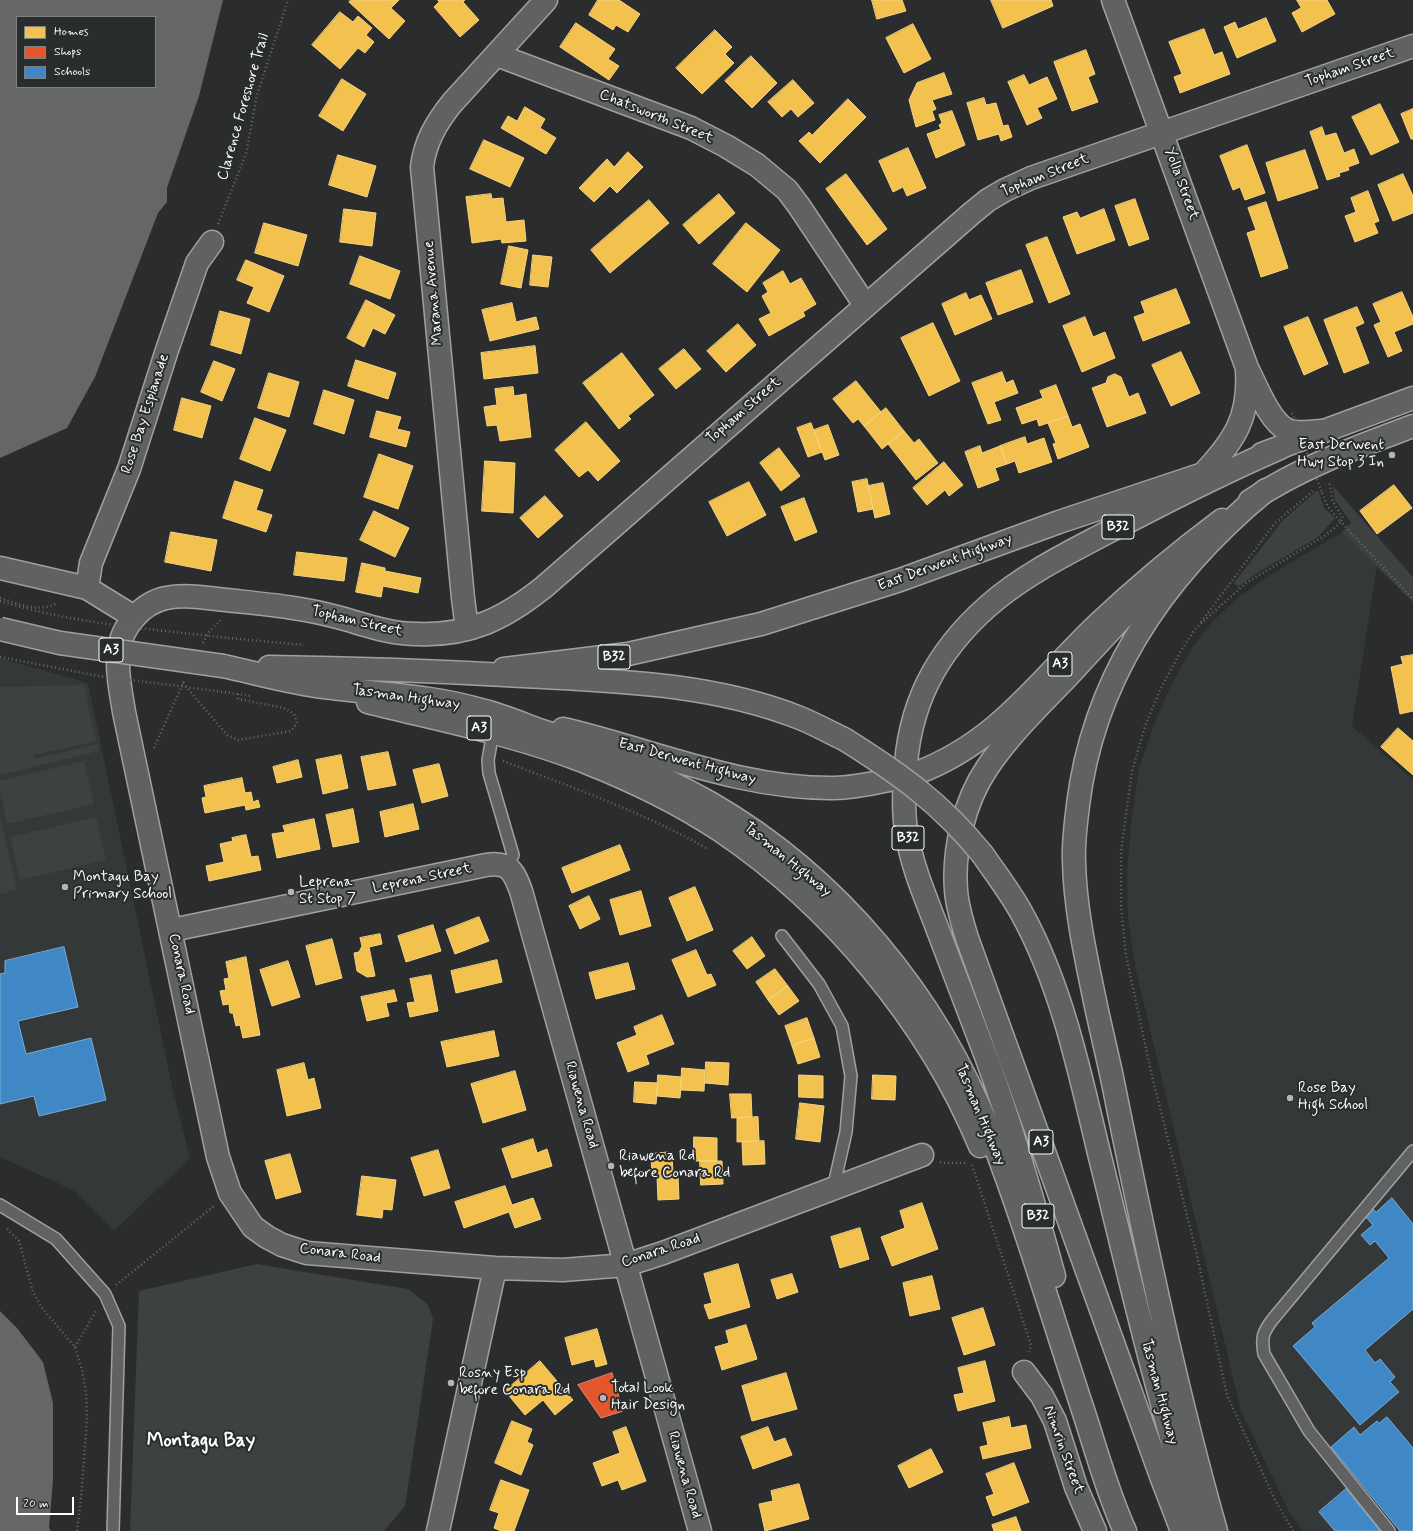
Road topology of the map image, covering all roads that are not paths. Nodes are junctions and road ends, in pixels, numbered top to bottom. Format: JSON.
{"nodes":[{"id":1,"x":546,"y":0,"type":"edge"},
{"id":2,"x":1113,"y":0,"type":"edge"},
{"id":3,"x":1413,"y":46,"type":"edge"},
{"id":4,"x":497,"y":55,"type":"junction"},
{"id":5,"x":1162,"y":133,"type":"junction"},
{"id":6,"x":212,"y":242,"type":"road end"},
{"id":7,"x":865,"y":305,"type":"junction"},
{"id":8,"x":1247,"y":368,"type":"junction"},
{"id":9,"x":1413,"y":398,"type":"edge"},
{"id":10,"x":1413,"y":426,"type":"edge"},
{"id":11,"x":1327,"y":430,"type":"junction"},
{"id":12,"x":1280,"y":448,"type":"junction"},
{"id":13,"x":1204,"y":474,"type":"junction"},
{"id":14,"x":1266,"y":490,"type":"junction"},
{"id":15,"x":1194,"y":541,"type":"junction"},
{"id":16,"x":0,"y":568,"type":"edge"},
{"id":17,"x":82,"y":587,"type":"junction"},
{"id":18,"x":134,"y":617,"type":"junction"},
{"id":19,"x":0,"y":629,"type":"edge"},
{"id":20,"x":467,"y":629,"type":"junction"},
{"id":21,"x":223,"y":666,"type":"junction"},
{"id":22,"x":463,"y":673,"type":"junction"},
{"id":23,"x":120,"y":689,"type":"joint"},
{"id":24,"x":482,"y":710,"type":"junction"},
{"id":25,"x":493,"y":732,"type":"junction"},
{"id":26,"x":917,"y":773,"type":"dead end"},
{"id":27,"x":894,"y":779,"type":"dead end"},
{"id":28,"x":507,"y":867,"type":"junction"},
{"id":29,"x":172,"y":930,"type":"junction"},
{"id":30,"x":782,"y":936,"type":"dead end"},
{"id":31,"x":1413,"y":1152,"type":"edge"},
{"id":32,"x":922,"y":1155,"type":"road end"},
{"id":33,"x":833,"y":1189,"type":"junction"},
{"id":34,"x":0,"y":1205,"type":"edge"},
{"id":35,"x":626,"y":1265,"type":"junction"},
{"id":36,"x":494,"y":1268,"type":"junction"},
{"id":37,"x":1024,"y":1372,"type":"dead end"},
{"id":38,"x":1073,"y":1380,"type":"junction"},
{"id":39,"x":113,"y":1531,"type":"edge"},
{"id":40,"x":438,"y":1531,"type":"edge"},
{"id":41,"x":700,"y":1531,"type":"edge"},
{"id":42,"x":1095,"y":1531,"type":"edge"},
{"id":43,"x":1125,"y":1531,"type":"edge"},
{"id":44,"x":1182,"y":1531,"type":"edge"},
{"id":45,"x":1204,"y":1531,"type":"edge"},
{"id":46,"x":1216,"y":1531,"type":"edge"},
{"id":47,"x":1389,"y":1531,"type":"edge"}],
"edges":[{"from":1,"to":4,"type":"main road","name":"Marana Avenue"},
{"from":2,"to":5,"type":"main road","name":"Yolla Street"},
{"from":3,"to":5,"type":"main road","name":"Topham Street"},
{"from":4,"to":7,"type":"main road","name":"Chatsworth Street"},
{"from":4,"to":20,"type":"main road","name":"Marana Avenue"},
{"from":5,"to":7,"type":"main road","name":"Topham Street"},
{"from":5,"to":8,"type":"main road","name":"Yolla Street"},
{"from":6,"to":17,"type":"main road","name":"Rose Bay Esplanade"},
{"from":7,"to":20,"type":"main road","name":"Topham Street"},
{"from":8,"to":11,"type":"main road","name":"Yolla Street"},
{"from":8,"to":13,"type":"main road","name":"Yolla Street"},
{"from":9,"to":11,"type":"main road","name":"East Derwent Highway","number":"B32"},
{"from":10,"to":14,"type":"main road"},
{"from":11,"to":12,"type":"main road","name":"East Derwent Highway","number":"B32"},
{"from":12,"to":13,"type":"main road","name":"East Derwent Highway","number":"B32"},
{"from":12,"to":38,"type":"main road","number":"B32"},
{"from":13,"to":22,"type":"main road","name":"East Derwent Highway","number":"B32"},
{"from":14,"to":15,"type":"main road"},
{"from":14,"to":46,"type":"main road"},
{"from":15,"to":26,"type":"main road","number":"A3"},
{"from":15,"to":44,"type":"main road","name":"Tasman Highway","number":"A3"},
{"from":16,"to":17,"type":"main road"},
{"from":17,"to":18,"type":"main road"},
{"from":18,"to":20,"type":"main road","name":"Topham Street"},
{"from":18,"to":23,"type":"main road","name":"Topham Street"},
{"from":19,"to":21,"type":"main road","name":"Tasman Highway","number":"A3","bridge":true},
{"from":21,"to":22,"type":"main road","name":"Tasman Highway","number":"A3"},
{"from":21,"to":24,"type":"main road","name":"Tasman Highway","number":"A3"},
{"from":21,"to":25,"type":"main road","number":"A3"},
{"from":22,"to":45,"type":"main road","name":"Tasman Highway","number":"A3","bridge":true},
{"from":23,"to":29,"type":"main road","name":"Conara Road"},
{"from":24,"to":27,"type":"main road","name":"East Derwent Highway","number":"A3"},
{"from":24,"to":38,"type":"main road","name":"Tasman Highway","number":"A3"},
{"from":25,"to":28,"type":"lane"},
{"from":25,"to":38,"type":"main road","name":"Tasman Highway","number":"A3"},
{"from":28,"to":29,"type":"main road","name":"Leprena Street"},
{"from":28,"to":35,"type":"main road","name":"Riawena Road"},
{"from":29,"to":36,"type":"main road","name":"Conara Road"},
{"from":30,"to":33,"type":"lane"},
{"from":31,"to":47,"type":"lane"},
{"from":32,"to":33,"type":"main road","name":"Conara Road"},
{"from":33,"to":35,"type":"main road","name":"Conara Road"},
{"from":34,"to":39,"type":"lane"},
{"from":35,"to":36,"type":"main road","name":"Conara Road"},
{"from":35,"to":41,"type":"main road","name":"Riawena Road"},
{"from":36,"to":40,"type":"main road"},
{"from":37,"to":42,"type":"main road","name":"Nimrin Street"},
{"from":38,"to":43,"type":"main road","name":"Tasman Highway","number":"A3"}]}
